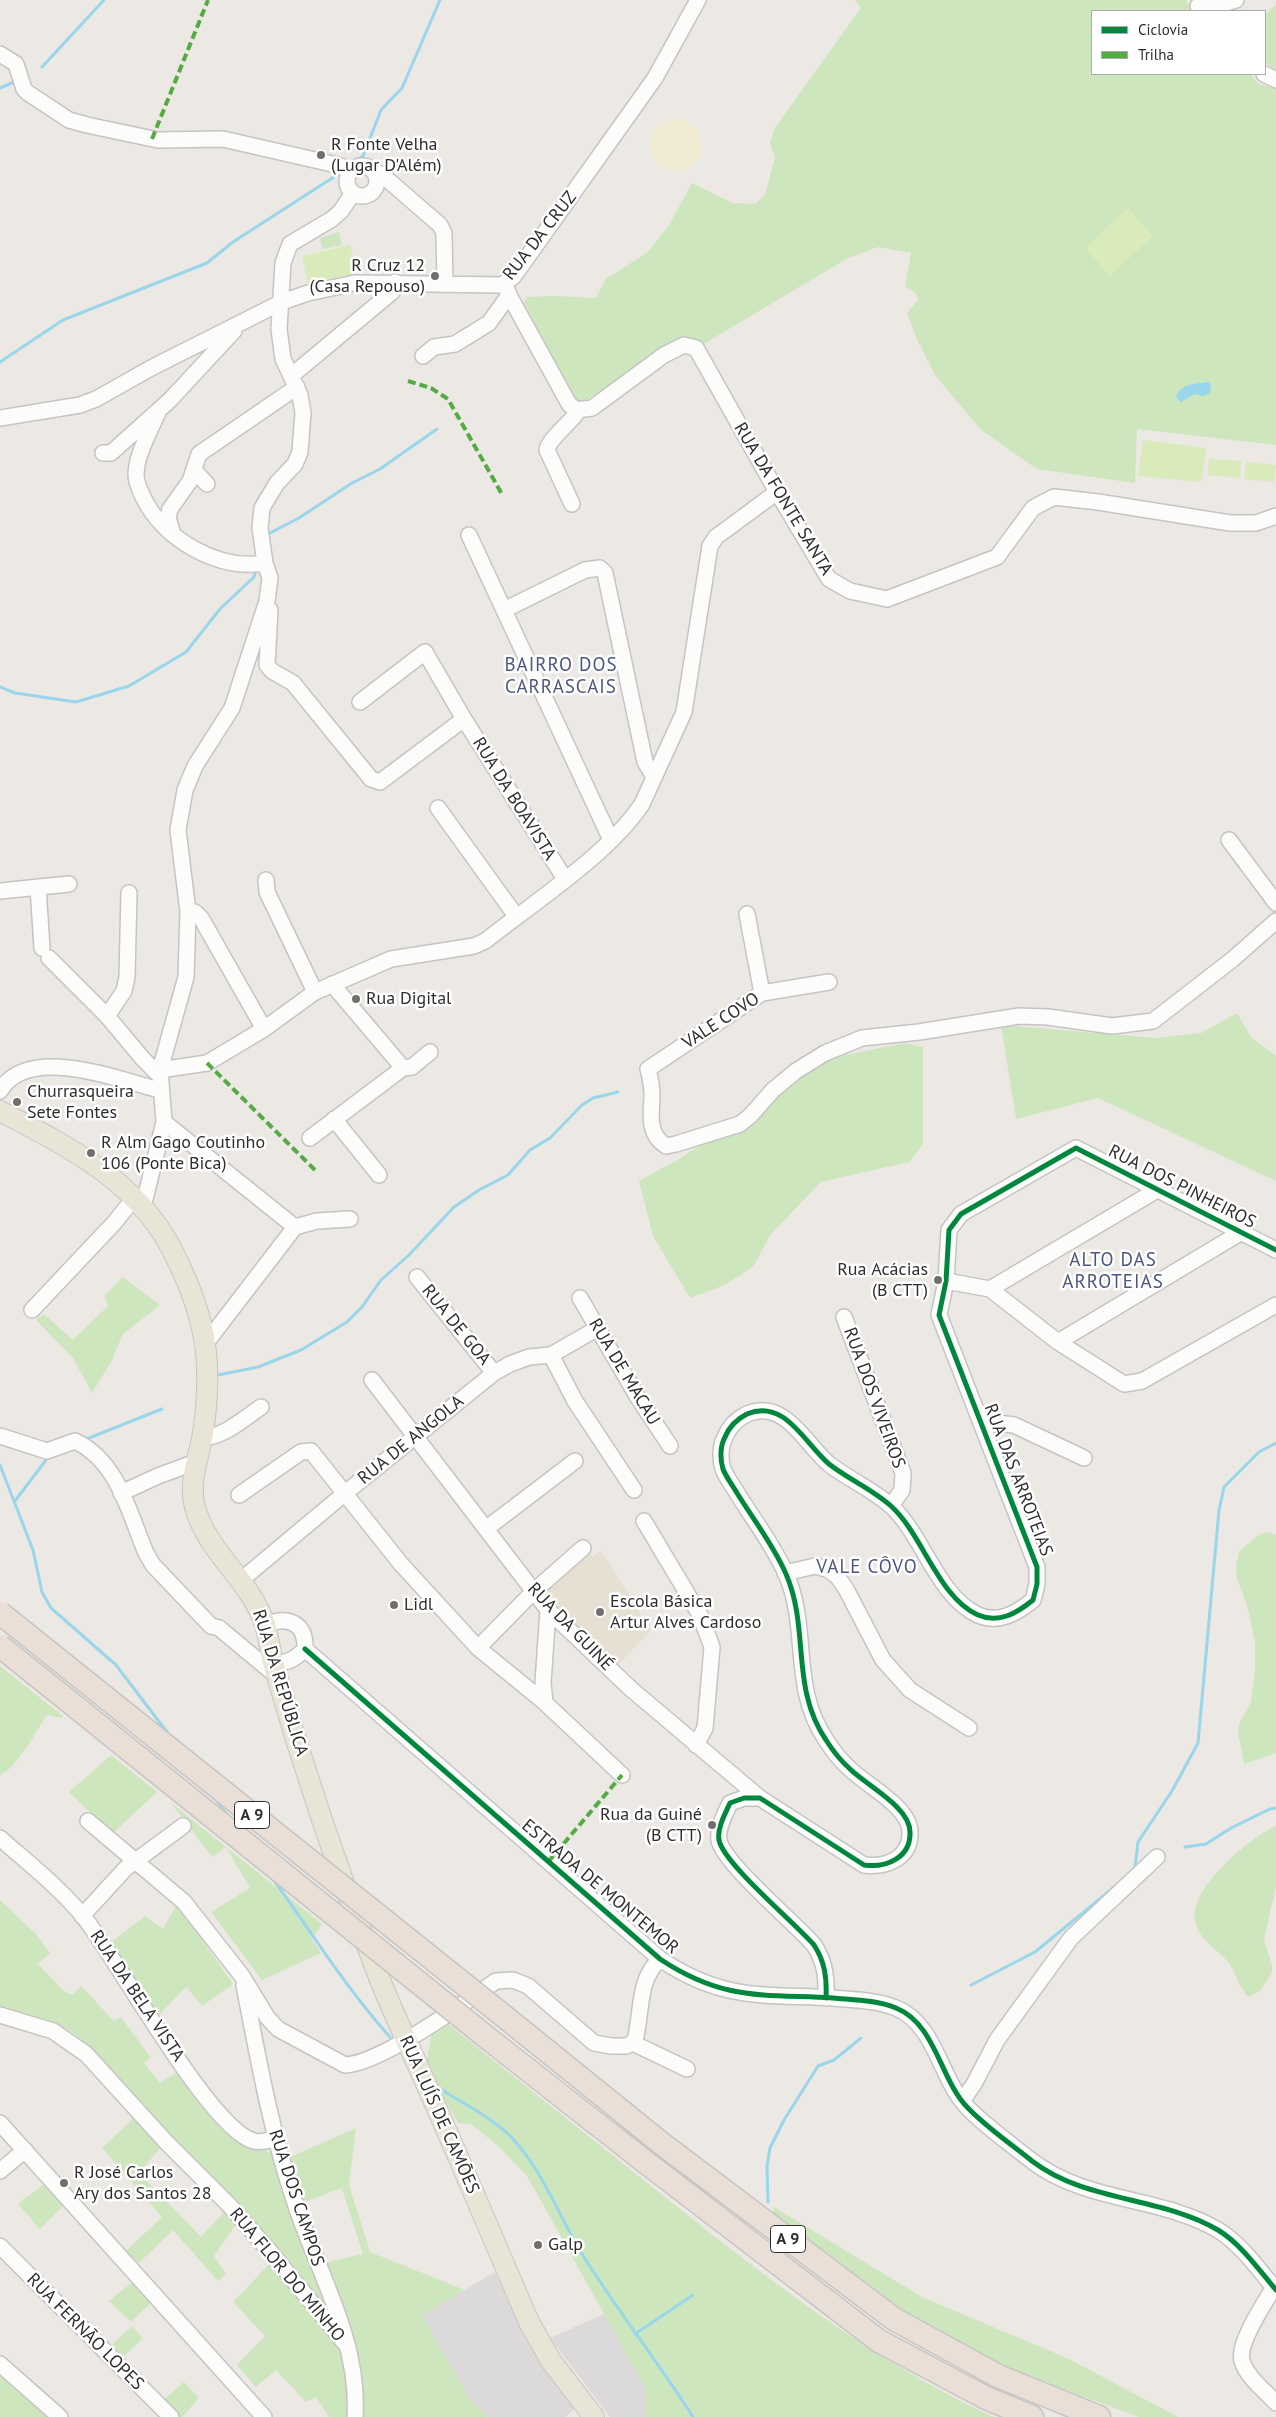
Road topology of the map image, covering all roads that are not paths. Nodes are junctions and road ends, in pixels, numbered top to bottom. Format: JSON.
{"nodes":[{"id":1,"x":698,"y":0,"type":"edge"},
{"id":2,"x":1236,"y":0,"type":"edge"},
{"id":3,"x":1198,"y":6,"type":"edge"},
{"id":4,"x":0,"y":54,"type":"edge"},
{"id":5,"x":375,"y":173,"type":"junction"},
{"id":6,"x":349,"y":174,"type":"junction"},
{"id":7,"x":353,"y":193,"type":"junction"},
{"id":8,"x":395,"y":282,"type":"junction"},
{"id":9,"x":445,"y":284,"type":"junction"},
{"id":10,"x":507,"y":289,"type":"junction"},
{"id":11,"x":282,"y":302,"type":"junction"},
{"id":12,"x":238,"y":326,"type":"junction"},
{"id":13,"x":423,"y":356,"type":"dead end"},
{"id":14,"x":294,"y":381,"type":"junction"},
{"id":15,"x":160,"y":410,"type":"junction"},
{"id":16,"x":578,"y":411,"type":"junction"},
{"id":17,"x":0,"y":418,"type":"edge"},
{"id":18,"x":103,"y":453,"type":"dead end"},
{"id":19,"x":194,"y":470,"type":"junction"},
{"id":20,"x":207,"y":484,"type":"dead end"},
{"id":21,"x":777,"y":492,"type":"junction"},
{"id":22,"x":572,"y":504,"type":"dead end"},
{"id":23,"x":1276,"y":516,"type":"edge"},
{"id":24,"x":173,"y":534,"type":"junction"},
{"id":25,"x":469,"y":535,"type":"dead end"},
{"id":26,"x":266,"y":566,"type":"junction"},
{"id":27,"x":267,"y":601,"type":"junction"},
{"id":28,"x":504,"y":610,"type":"junction"},
{"id":29,"x":360,"y":702,"type":"dead end"},
{"id":30,"x":464,"y":719,"type":"junction"},
{"id":31,"x":654,"y":777,"type":"junction"},
{"id":32,"x":438,"y":808,"type":"dead end"},
{"id":33,"x":611,"y":840,"type":"junction"},
{"id":34,"x":1229,"y":840,"type":"dead end"},
{"id":35,"x":565,"y":879,"type":"junction"},
{"id":36,"x":266,"y":880,"type":"dead end"},
{"id":37,"x":69,"y":884,"type":"dead end"},
{"id":38,"x":38,"y":887,"type":"junction"},
{"id":39,"x":0,"y":890,"type":"edge"},
{"id":40,"x":129,"y":892,"type":"dead end"},
{"id":41,"x":1276,"y":903,"type":"edge"},
{"id":42,"x":188,"y":912,"type":"junction"},
{"id":43,"x":747,"y":914,"type":"dead end"},
{"id":44,"x":516,"y":916,"type":"junction"},
{"id":45,"x":1276,"y":921,"type":"edge"},
{"id":46,"x":829,"y":982,"type":"dead end"},
{"id":47,"x":332,"y":984,"type":"junction"},
{"id":48,"x":315,"y":992,"type":"junction"},
{"id":49,"x":762,"y":993,"type":"junction"},
{"id":50,"x":107,"y":1016,"type":"junction"},
{"id":51,"x":264,"y":1029,"type":"junction"},
{"id":52,"x":166,"y":1042,"type":"junction"},
{"id":53,"x":135,"y":1050,"type":"junction"},
{"id":54,"x":430,"y":1052,"type":"dead end"},
{"id":55,"x":403,"y":1068,"type":"junction"},
{"id":56,"x":160,"y":1079,"type":"junction"},
{"id":57,"x":0,"y":1091,"type":"edge"},
{"id":58,"x":0,"y":1111,"type":"edge"},
{"id":59,"x":334,"y":1119,"type":"junction"},
{"id":60,"x":164,"y":1122,"type":"junction"},
{"id":61,"x":310,"y":1138,"type":"dead end"},
{"id":62,"x":1076,"y":1148,"type":"joint"},
{"id":63,"x":379,"y":1175,"type":"dead end"},
{"id":64,"x":1157,"y":1190,"type":"junction"},
{"id":65,"x":138,"y":1202,"type":"junction"},
{"id":66,"x":350,"y":1219,"type":"dead end"},
{"id":67,"x":295,"y":1227,"type":"junction"},
{"id":68,"x":1240,"y":1233,"type":"junction"},
{"id":69,"x":1276,"y":1250,"type":"edge"},
{"id":70,"x":417,"y":1277,"type":"dead end"},
{"id":71,"x":946,"y":1281,"type":"junction"},
{"id":72,"x":990,"y":1289,"type":"junction"},
{"id":73,"x":580,"y":1298,"type":"dead end"},
{"id":74,"x":1276,"y":1305,"type":"edge"},
{"id":75,"x":32,"y":1310,"type":"dead end"},
{"id":76,"x":844,"y":1318,"type":"dead end"},
{"id":77,"x":598,"y":1328,"type":"junction"},
{"id":78,"x":1058,"y":1342,"type":"junction"},
{"id":79,"x":206,"y":1343,"type":"junction"},
{"id":80,"x":551,"y":1355,"type":"junction"},
{"id":81,"x":494,"y":1374,"type":"junction"},
{"id":82,"x":372,"y":1380,"type":"dead end"},
{"id":83,"x":261,"y":1407,"type":"dead end"},
{"id":84,"x":983,"y":1427,"type":"junction"},
{"id":85,"x":0,"y":1436,"type":"edge"},
{"id":86,"x":202,"y":1438,"type":"junction"},
{"id":87,"x":414,"y":1438,"type":"junction"},
{"id":88,"x":670,"y":1446,"type":"dead end"},
{"id":89,"x":1084,"y":1458,"type":"dead end"},
{"id":90,"x":575,"y":1461,"type":"dead end"},
{"id":91,"x":196,"y":1462,"type":"junction"},
{"id":92,"x":634,"y":1490,"type":"dead end"},
{"id":93,"x":121,"y":1494,"type":"junction"},
{"id":94,"x":344,"y":1494,"type":"junction"},
{"id":95,"x":239,"y":1495,"type":"dead end"},
{"id":96,"x":891,"y":1506,"type":"junction"},
{"id":97,"x":644,"y":1521,"type":"dead end"},
{"id":98,"x":487,"y":1528,"type":"junction"},
{"id":99,"x":583,"y":1548,"type":"dead end"},
{"id":100,"x":785,"y":1573,"type":"junction"},
{"id":101,"x":240,"y":1581,"type":"junction"},
{"id":102,"x":533,"y":1592,"type":"junction"},
{"id":103,"x":548,"y":1610,"type":"junction"},
{"id":104,"x":0,"y":1613,"type":"edge"},
{"id":105,"x":265,"y":1624,"type":"junction"},
{"id":106,"x":575,"y":1636,"type":"junction"},
{"id":107,"x":547,"y":1638,"type":"junction"},
{"id":108,"x":0,"y":1646,"type":"edge"},
{"id":109,"x":478,"y":1648,"type":"junction"},
{"id":110,"x":305,"y":1649,"type":"junction"},
{"id":111,"x":275,"y":1670,"type":"junction"},
{"id":112,"x":543,"y":1683,"type":"junction"},
{"id":113,"x":528,"y":1688,"type":"junction"},
{"id":114,"x":545,"y":1703,"type":"junction"},
{"id":115,"x":969,"y":1728,"type":"dead end"},
{"id":116,"x":696,"y":1745,"type":"junction"},
{"id":117,"x":728,"y":1772,"type":"junction"},
{"id":118,"x":622,"y":1775,"type":"dead end"},
{"id":119,"x":316,"y":1797,"type":"joint"},
{"id":120,"x":760,"y":1798,"type":"junction"},
{"id":121,"x":730,"y":1803,"type":"junction"},
{"id":122,"x":88,"y":1821,"type":"dead end"},
{"id":123,"x":183,"y":1826,"type":"dead end"},
{"id":124,"x":0,"y":1838,"type":"edge"},
{"id":125,"x":1157,"y":1857,"type":"dead end"},
{"id":126,"x":136,"y":1861,"type":"junction"},
{"id":127,"x":82,"y":1916,"type":"junction"},
{"id":128,"x":660,"y":1959,"type":"junction"},
{"id":129,"x":242,"y":1976,"type":"junction"},
{"id":130,"x":826,"y":1998,"type":"junction"},
{"id":131,"x":0,"y":2016,"type":"edge"},
{"id":132,"x":406,"y":2039,"type":"junction"},
{"id":133,"x":633,"y":2043,"type":"junction"},
{"id":134,"x":688,"y":2069,"type":"dead end"},
{"id":135,"x":962,"y":2101,"type":"junction"},
{"id":136,"x":0,"y":2123,"type":"edge"},
{"id":137,"x":276,"y":2139,"type":"junction"},
{"id":138,"x":25,"y":2150,"type":"junction"},
{"id":139,"x":0,"y":2171,"type":"edge"},
{"id":140,"x":0,"y":2246,"type":"edge"},
{"id":141,"x":1275,"y":2289,"type":"edge"},
{"id":142,"x":348,"y":2347,"type":"junction"},
{"id":143,"x":0,"y":2364,"type":"edge"},
{"id":144,"x":1276,"y":2403,"type":"edge"},
{"id":145,"x":60,"y":2417,"type":"edge"},
{"id":146,"x":171,"y":2417,"type":"edge"},
{"id":147,"x":264,"y":2417,"type":"edge"},
{"id":148,"x":355,"y":2417,"type":"edge"},
{"id":149,"x":594,"y":2417,"type":"edge"},
{"id":150,"x":1032,"y":2417,"type":"edge"},
{"id":151,"x":1099,"y":2417,"type":"edge"}],
"edges":[{"from":1,"to":10,"type":"street","name":"RUA DA CRUZ"},
{"from":2,"to":3,"type":"street"},
{"from":4,"to":6,"type":"street"},
{"from":5,"to":6,"type":"street"},
{"from":5,"to":7,"type":"street"},
{"from":5,"to":9,"type":"street"},
{"from":6,"to":7,"type":"street"},
{"from":7,"to":11,"type":"street"},
{"from":8,"to":9,"type":"street","name":"RUA DA CRUZ"},
{"from":8,"to":11,"type":"street","name":"RUA DA CRUZ"},
{"from":8,"to":14,"type":"street"},
{"from":9,"to":10,"type":"street","name":"RUA DA CRUZ"},
{"from":10,"to":13,"type":"street"},
{"from":10,"to":16,"type":"street"},
{"from":11,"to":12,"type":"street","name":"RUA DA CRUZ"},
{"from":11,"to":14,"type":"street"},
{"from":12,"to":15,"type":"street"},
{"from":12,"to":17,"type":"street","name":"RUA DA CRUZ"},
{"from":14,"to":19,"type":"street"},
{"from":14,"to":26,"type":"street"},
{"from":15,"to":18,"type":"street"},
{"from":15,"to":24,"type":"street"},
{"from":16,"to":21,"type":"street","name":"RUA DA FONTE SANTA"},
{"from":16,"to":22,"type":"street"},
{"from":19,"to":20,"type":"street"},
{"from":19,"to":24,"type":"street"},
{"from":21,"to":23,"type":"street","name":"RUA DA FONTE SANTA"},
{"from":21,"to":31,"type":"street"},
{"from":24,"to":26,"type":"street"},
{"from":25,"to":28,"type":"street"},
{"from":26,"to":27,"type":"street"},
{"from":27,"to":30,"type":"street","name":"RUA DA BOAVISTA"},
{"from":27,"to":42,"type":"street"},
{"from":28,"to":31,"type":"street"},
{"from":28,"to":33,"type":"street"},
{"from":29,"to":30,"type":"street","name":"RUA DA BOAVISTA"},
{"from":30,"to":35,"type":"street","name":"RUA DA BOAVISTA"},
{"from":31,"to":33,"type":"street"},
{"from":32,"to":44,"type":"street"},
{"from":33,"to":35,"type":"street"},
{"from":34,"to":41,"type":"street"},
{"from":35,"to":44,"type":"street"},
{"from":36,"to":48,"type":"street"},
{"from":37,"to":38,"type":"street"},
{"from":38,"to":39,"type":"street"},
{"from":38,"to":50,"type":"street"},
{"from":40,"to":50,"type":"street"},
{"from":42,"to":51,"type":"street"},
{"from":42,"to":52,"type":"street"},
{"from":43,"to":49,"type":"street"},
{"from":44,"to":47,"type":"street"},
{"from":45,"to":49,"type":"street","name":"VALE COVO"},
{"from":46,"to":49,"type":"street","name":"VALE COVO"},
{"from":47,"to":48,"type":"street"},
{"from":47,"to":55,"type":"street"},
{"from":48,"to":51,"type":"street"},
{"from":50,"to":53,"type":"street"},
{"from":51,"to":56,"type":"street"},
{"from":52,"to":53,"type":"street"},
{"from":52,"to":56,"type":"street"},
{"from":53,"to":56,"type":"street"},
{"from":54,"to":55,"type":"street"},
{"from":55,"to":59,"type":"street"},
{"from":56,"to":57,"type":"street"},
{"from":56,"to":60,"type":"street"},
{"from":58,"to":65,"type":"main road","name":"RUA DA REPÚBLICA"},
{"from":59,"to":61,"type":"street"},
{"from":59,"to":63,"type":"street"},
{"from":60,"to":65,"type":"street"},
{"from":60,"to":67,"type":"street"},
{"from":62,"to":64,"type":"street","name":"RUA DOS PINHEIROS"},
{"from":62,"to":71,"type":"street","name":"RUA DAS ARROTEIAS"},
{"from":64,"to":68,"type":"street","name":"RUA DOS PINHEIROS"},
{"from":64,"to":72,"type":"street"},
{"from":65,"to":75,"type":"street"},
{"from":65,"to":79,"type":"main road","name":"RUA DA REPÚBLICA"},
{"from":66,"to":67,"type":"street"},
{"from":67,"to":79,"type":"street"},
{"from":68,"to":69,"type":"street","name":"RUA DOS PINHEIROS"},
{"from":68,"to":78,"type":"street"},
{"from":70,"to":81,"type":"street","name":"RUA DE GOA"},
{"from":71,"to":72,"type":"street"},
{"from":71,"to":84,"type":"street","name":"RUA DAS ARROTEIAS"},
{"from":72,"to":78,"type":"street"},
{"from":73,"to":77,"type":"street","name":"RUA DE MACAU"},
{"from":74,"to":78,"type":"street"},
{"from":76,"to":96,"type":"street","name":"RUA DOS VIVEIROS"},
{"from":77,"to":80,"type":"street","name":"RUA DE ANGOLA"},
{"from":77,"to":88,"type":"street","name":"RUA DE MACAU"},
{"from":79,"to":86,"type":"main road","name":"RUA DA REPÚBLICA"},
{"from":80,"to":81,"type":"street","name":"RUA DE ANGOLA"},
{"from":80,"to":92,"type":"street"},
{"from":81,"to":87,"type":"street","name":"RUA DE ANGOLA"},
{"from":82,"to":87,"type":"street","name":"RUA DA GUINÉ"},
{"from":83,"to":86,"type":"street"},
{"from":84,"to":89,"type":"street"},
{"from":84,"to":96,"type":"street","name":"RUA DAS ARROTEIAS"},
{"from":85,"to":93,"type":"street"},
{"from":86,"to":91,"type":"main road","name":"RUA DA REPÚBLICA"},
{"from":87,"to":94,"type":"street","name":"RUA DE ANGOLA"},
{"from":87,"to":98,"type":"street","name":"RUA DA GUINÉ"},
{"from":90,"to":98,"type":"street"},
{"from":91,"to":93,"type":"street"},
{"from":91,"to":101,"type":"main road","name":"RUA DA REPÚBLICA"},
{"from":93,"to":111,"type":"street"},
{"from":94,"to":95,"type":"street"},
{"from":94,"to":101,"type":"street","name":"RUA DE ANGOLA"},
{"from":94,"to":109,"type":"street"},
{"from":96,"to":100,"type":"street","name":"RUA DAS ARROTEIAS"},
{"from":97,"to":116,"type":"street"},
{"from":98,"to":102,"type":"street","name":"RUA DA GUINÉ"},
{"from":99,"to":102,"type":"street"},
{"from":100,"to":115,"type":"street"},
{"from":100,"to":120,"type":"street","name":"RUA DAS ARROTEIAS"},
{"from":101,"to":105,"type":"main road","name":"RUA DA REPÚBLICA"},
{"from":102,"to":103,"type":"street","name":"RUA DA GUINÉ"},
{"from":102,"to":109,"type":"street"},
{"from":103,"to":106,"type":"street","name":"RUA DA GUINÉ"},
{"from":103,"to":107,"type":"street"},
{"from":104,"to":151,"type":"highway","number":"A 9","bridge":true},
{"from":105,"to":110,"type":"street"},
{"from":105,"to":111,"type":"main road","name":"RUA DA REPÚBLICA"},
{"from":106,"to":107,"type":"street"},
{"from":106,"to":116,"type":"street","name":"RUA DA GUINÉ"},
{"from":107,"to":112,"type":"street"},
{"from":108,"to":150,"type":"highway","number":"A 9","bridge":true},
{"from":109,"to":113,"type":"street"},
{"from":110,"to":111,"type":"street"},
{"from":110,"to":128,"type":"street","name":"ESTRADA DE MONTEMOR"},
{"from":111,"to":119,"type":"main road","name":"RUA DA REPÚBLICA"},
{"from":112,"to":113,"type":"street"},
{"from":112,"to":114,"type":"street"},
{"from":113,"to":114,"type":"street"},
{"from":114,"to":118,"type":"street"},
{"from":116,"to":117,"type":"street","name":"RUA DA GUINÉ"},
{"from":117,"to":120,"type":"street","name":"RUA DA GUINÉ"},
{"from":117,"to":121,"type":"street"},
{"from":119,"to":132,"type":"main road","name":"RUA LUÍS DE CAMÕES"},
{"from":120,"to":121,"type":"street"},
{"from":121,"to":130,"type":"street"},
{"from":122,"to":126,"type":"street"},
{"from":123,"to":126,"type":"street"},
{"from":124,"to":127,"type":"street","name":"RUA DA BELA VISTA"},
{"from":125,"to":135,"type":"street"},
{"from":126,"to":127,"type":"street"},
{"from":126,"to":129,"type":"street"},
{"from":127,"to":137,"type":"street","name":"RUA DA BELA VISTA"},
{"from":128,"to":130,"type":"street","name":"ESTRADA DE MONTEMOR"},
{"from":128,"to":133,"type":"street"},
{"from":129,"to":132,"type":"street"},
{"from":129,"to":137,"type":"street","name":"RUA DOS CAMPOS"},
{"from":130,"to":135,"type":"street","name":"ESTRADA DE MONTEMOR"},
{"from":131,"to":142,"type":"street","name":"RUA FLOR DO MINHO"},
{"from":132,"to":133,"type":"street"},
{"from":132,"to":149,"type":"main road","name":"RUA LUÍS DE CAMÕES"},
{"from":133,"to":134,"type":"street"},
{"from":135,"to":141,"type":"street","name":"ESTRADA DE MONTEMOR"},
{"from":136,"to":138,"type":"street"},
{"from":137,"to":142,"type":"street","name":"RUA DOS CAMPOS"},
{"from":138,"to":139,"type":"street"},
{"from":138,"to":147,"type":"street"},
{"from":140,"to":146,"type":"street","name":"RUA FERNÃO LOPES"},
{"from":141,"to":144,"type":"street"},
{"from":142,"to":148,"type":"street","name":"RUA DOS CAMPOS"},
{"from":143,"to":145,"type":"street"}]}
